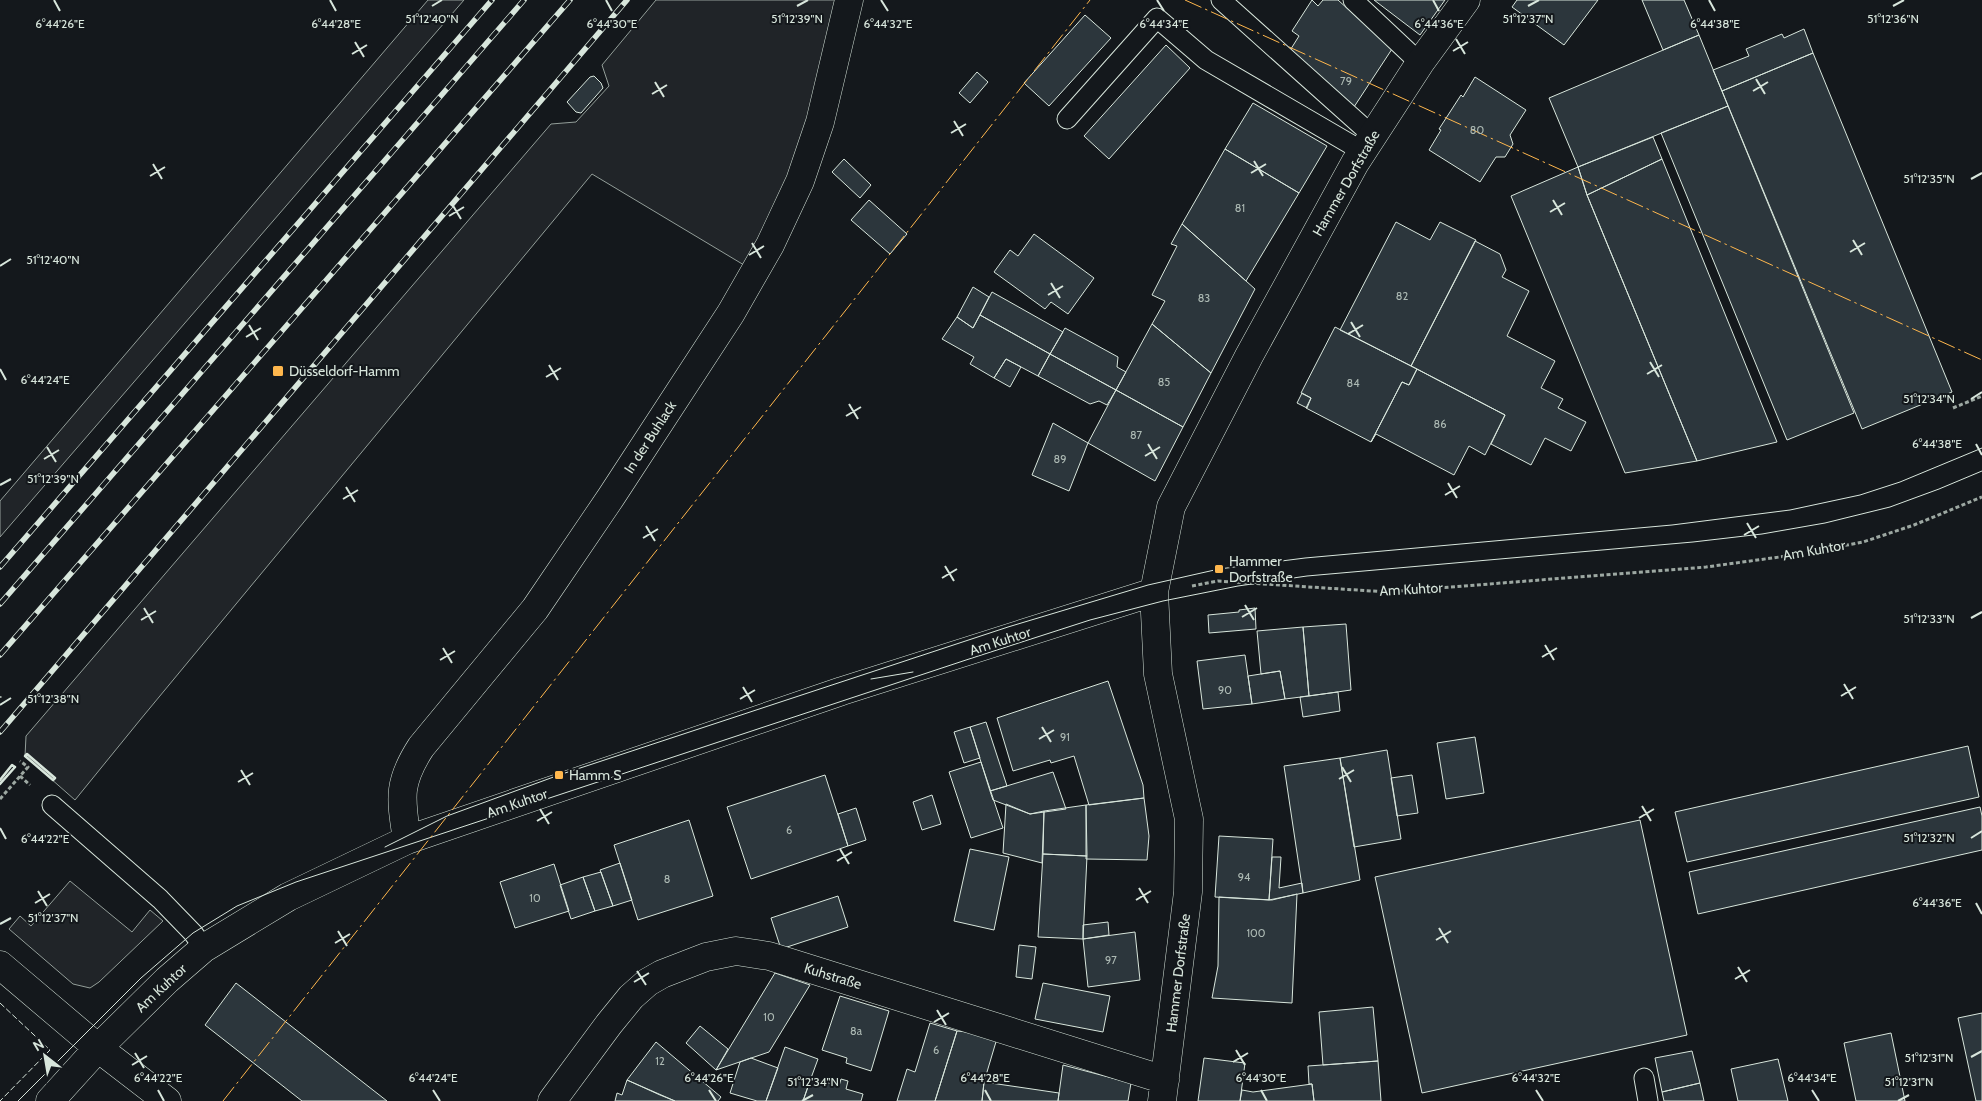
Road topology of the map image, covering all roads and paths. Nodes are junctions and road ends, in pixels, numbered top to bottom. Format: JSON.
{"nodes":[{"id":1,"x":849,"y":0,"type":"edge"},
{"id":2,"x":1221,"y":0,"type":"edge"},
{"id":3,"x":1353,"y":0,"type":"edge"},
{"id":4,"x":1466,"y":0,"type":"edge"},
{"id":5,"x":1420,"y":62,"type":"junction"},
{"id":6,"x":1067,"y":119,"type":"dead end"},
{"id":7,"x":1368,"y":144,"type":"junction"},
{"id":8,"x":1982,"y":396,"type":"edge"},
{"id":9,"x":1953,"y":408,"type":"dead end"},
{"id":10,"x":1982,"y":497,"type":"edge"},
{"id":11,"x":1154,"y":592,"type":"junction"},
{"id":12,"x":20,"y":761,"type":"dead end"},
{"id":13,"x":0,"y":799,"type":"edge"},
{"id":14,"x":52,"y":805,"type":"dead end"},
{"id":15,"x":407,"y":840,"type":"junction"},
{"id":16,"x":204,"y":948,"type":"junction"},
{"id":17,"x":0,"y":965,"type":"edge"},
{"id":18,"x":98,"y":1048,"type":"junction"},
{"id":19,"x":1644,"y":1078,"type":"dead end"},
{"id":20,"x":1163,"y":1091,"type":"edge"},
{"id":21,"x":50,"y":1101,"type":"edge"},
{"id":22,"x":167,"y":1101,"type":"edge"},
{"id":23,"x":552,"y":1101,"type":"edge"},
{"id":24,"x":1648,"y":1101,"type":"edge"}],
"edges":[{"from":1,"to":15,"type":"street","name":"In der Buhlack"},
{"from":2,"to":7,"type":"lane"},
{"from":3,"to":5,"type":"lane"},
{"from":4,"to":5,"type":"street","name":"Hammer Dorfstraße"},
{"from":5,"to":7,"type":"street","name":"Hammer Dorfstraße"},
{"from":6,"to":7,"type":"lane"},
{"from":7,"to":11,"type":"street","name":"Hammer Dorfstraße"},
{"from":8,"to":9,"type":"path"},
{"from":10,"to":11,"type":"path","name":"Am Kuhtor"},
{"from":11,"to":15,"type":"street","name":"Am Kuhtor"},
{"from":11,"to":20,"type":"street","name":"Hammer Dorfstraße"},
{"from":12,"to":13,"type":"path"},
{"from":14,"to":16,"type":"lane"},
{"from":15,"to":16,"type":"street","name":"Am Kuhtor"},
{"from":16,"to":18,"type":"street","name":"Am Kuhtor"},
{"from":17,"to":18,"type":"street"},
{"from":18,"to":21,"type":"street","name":"Am Kuhtor"},
{"from":18,"to":22,"type":"street"},
{"from":19,"to":24,"type":"lane"},
{"from":20,"to":23,"type":"street","name":"Kuhstraße"}]}
